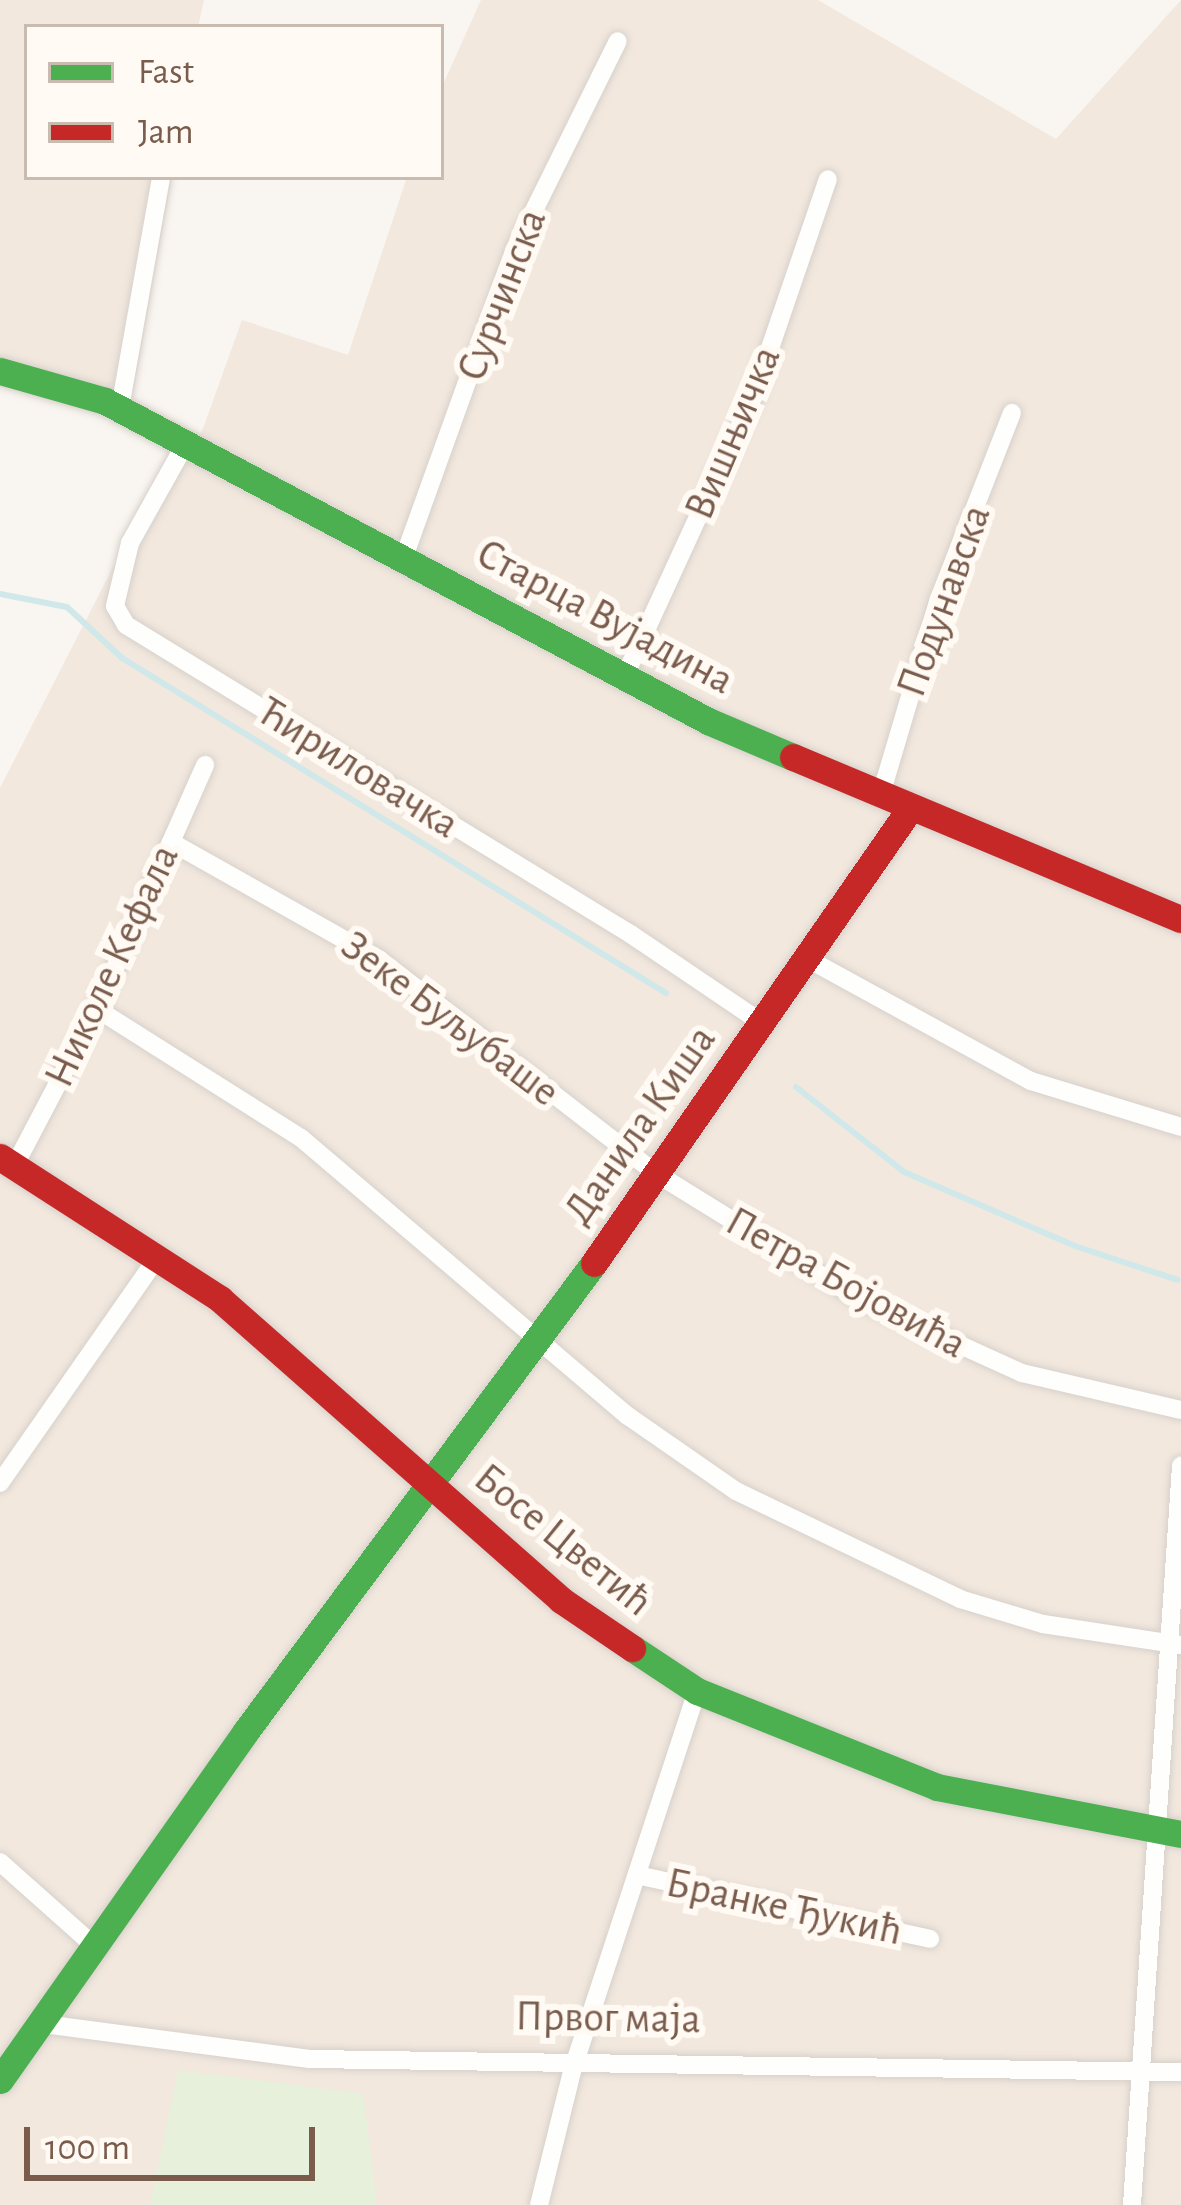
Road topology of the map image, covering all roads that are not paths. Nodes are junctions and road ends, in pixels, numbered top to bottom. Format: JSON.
{"nodes":[{"id":1,"x":618,"y":40,"type":"dead end"},
{"id":2,"x":828,"y":179,"type":"dead end"},
{"id":3,"x":160,"y":180,"type":"edge"},
{"id":4,"x":0,"y":370,"type":"edge"},
{"id":5,"x":120,"y":408,"type":"junction"},
{"id":6,"x":1012,"y":413,"type":"dead end"},
{"id":7,"x":188,"y":441,"type":"junction"},
{"id":8,"x":404,"y":557,"type":"junction"},
{"id":9,"x":623,"y":680,"type":"junction"},
{"id":10,"x":205,"y":765,"type":"dead end"},
{"id":11,"x":882,"y":791,"type":"junction"},
{"id":12,"x":911,"y":807,"type":"junction"},
{"id":13,"x":171,"y":842,"type":"junction"},
{"id":14,"x":1181,"y":919,"type":"edge"},
{"id":15,"x":808,"y":959,"type":"junction"},
{"id":16,"x":97,"y":1009,"type":"junction"},
{"id":17,"x":761,"y":1023,"type":"junction"},
{"id":18,"x":1181,"y":1127,"type":"edge"},
{"id":19,"x":8,"y":1161,"type":"edge"},
{"id":20,"x":657,"y":1174,"type":"junction"},
{"id":21,"x":159,"y":1256,"type":"junction"},
{"id":22,"x":541,"y":1341,"type":"junction"},
{"id":23,"x":1181,"y":1410,"type":"edge"},
{"id":24,"x":1181,"y":1466,"type":"edge"},
{"id":25,"x":0,"y":1483,"type":"edge"},
{"id":26,"x":431,"y":1487,"type":"junction"},
{"id":27,"x":1173,"y":1645,"type":"edge"},
{"id":28,"x":697,"y":1691,"type":"junction"},
{"id":29,"x":1167,"y":1833,"type":"edge"},
{"id":30,"x":0,"y":1862,"type":"edge"},
{"id":31,"x":637,"y":1875,"type":"junction"},
{"id":32,"x":930,"y":1939,"type":"dead end"},
{"id":33,"x":92,"y":1944,"type":"junction"},
{"id":34,"x":36,"y":2023,"type":"junction"},
{"id":35,"x":578,"y":2058,"type":"junction"},
{"id":36,"x":1140,"y":2070,"type":"junction"},
{"id":37,"x":1181,"y":2072,"type":"edge"},
{"id":38,"x":0,"y":2080,"type":"edge"},
{"id":39,"x":539,"y":2205,"type":"edge"},
{"id":40,"x":1132,"y":2205,"type":"edge"}],
"edges":[{"from":1,"to":8,"type":"street","name":"Сурчинска"},
{"from":2,"to":9,"type":"street","name":"Вишњичка"},
{"from":3,"to":5,"type":"street"},
{"from":4,"to":5,"type":"street","name":"Старца Вујадина"},
{"from":5,"to":7,"type":"street","name":"Старца Вујадина"},
{"from":6,"to":11,"type":"street","name":"Подунавска"},
{"from":7,"to":8,"type":"street","name":"Старца Вујадина"},
{"from":7,"to":17,"type":"street","name":"Ћириловачка"},
{"from":8,"to":9,"type":"street","name":"Старца Вујадина"},
{"from":9,"to":11,"type":"street","name":"Старца Вујадина"},
{"from":10,"to":13,"type":"street","name":"Николе Кефала"},
{"from":11,"to":12,"type":"street","name":"Старца Вујадина"},
{"from":12,"to":14,"type":"street","name":"Старца Вујадина"},
{"from":12,"to":15,"type":"street","name":"Данила Киша"},
{"from":13,"to":16,"type":"street","name":"Николе Кефала"},
{"from":13,"to":20,"type":"street","name":"Зеке Буљубаше"},
{"from":15,"to":17,"type":"street","name":"Данила Киша"},
{"from":15,"to":18,"type":"street"},
{"from":16,"to":19,"type":"street","name":"Николе Кефала"},
{"from":16,"to":22,"type":"street"},
{"from":17,"to":20,"type":"street","name":"Данила Киша"},
{"from":19,"to":21,"type":"street","name":"Босе Цветић"},
{"from":20,"to":22,"type":"street","name":"Данила Киша"},
{"from":20,"to":23,"type":"street","name":"Петра Бојовића"},
{"from":21,"to":25,"type":"street"},
{"from":21,"to":26,"type":"street","name":"Босе Цветић"},
{"from":22,"to":26,"type":"street","name":"Данила Киша"},
{"from":22,"to":27,"type":"street"},
{"from":24,"to":27,"type":"street"},
{"from":26,"to":28,"type":"street","name":"Босе Цветић"},
{"from":26,"to":33,"type":"street"},
{"from":27,"to":29,"type":"street"},
{"from":28,"to":29,"type":"street","name":"Босе Цветић"},
{"from":28,"to":31,"type":"street"},
{"from":29,"to":36,"type":"street"},
{"from":30,"to":33,"type":"street"},
{"from":31,"to":32,"type":"street","name":"Бранке Ђукић"},
{"from":31,"to":35,"type":"street"},
{"from":33,"to":34,"type":"street"},
{"from":34,"to":35,"type":"street","name":"Првог маја"},
{"from":34,"to":38,"type":"street"},
{"from":35,"to":36,"type":"street","name":"Првог маја"},
{"from":35,"to":39,"type":"street"},
{"from":36,"to":37,"type":"street","name":"Првог маја"},
{"from":36,"to":40,"type":"street"}]}
